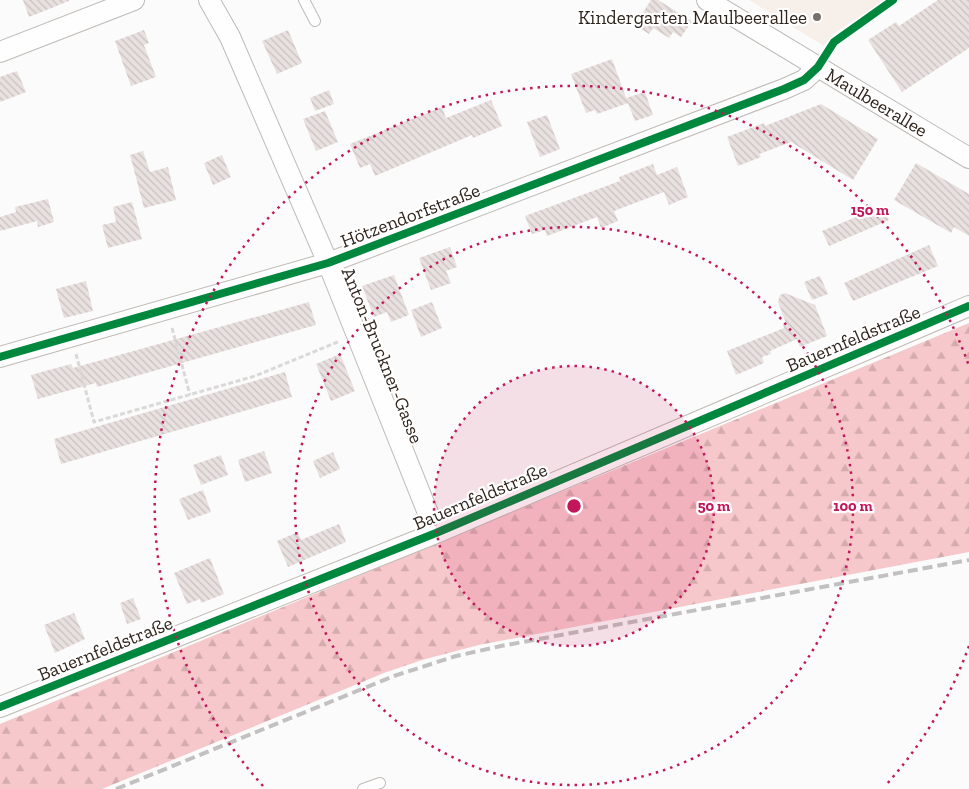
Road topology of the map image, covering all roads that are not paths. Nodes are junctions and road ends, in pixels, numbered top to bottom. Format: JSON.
{"nodes":[{"id":1,"x":134,"y":0,"type":"edge"},
{"id":2,"x":209,"y":0,"type":"edge"},
{"id":3,"x":304,"y":0,"type":"edge"},
{"id":4,"x":707,"y":0,"type":"edge"},
{"id":5,"x":315,"y":21,"type":"dead end"},
{"id":6,"x":0,"y":52,"type":"edge"},
{"id":7,"x":818,"y":67,"type":"junction"},
{"id":8,"x":969,"y":158,"type":"edge"},
{"id":9,"x":328,"y":263,"type":"junction"},
{"id":10,"x":969,"y":306,"type":"edge"},
{"id":11,"x":0,"y":358,"type":"edge"},
{"id":12,"x":436,"y":533,"type":"junction"},
{"id":13,"x":0,"y":707,"type":"edge"},
{"id":14,"x":380,"y":784,"type":"dead end"},
{"id":15,"x":363,"y":789,"type":"edge"}],
"edges":[{"from":1,"to":6,"type":"street"},
{"from":2,"to":9,"type":"street","name":"Anton-Bruckner-Gasse"},
{"from":3,"to":5,"type":"lane"},
{"from":4,"to":7,"type":"street","name":"Maulbeerallee"},
{"from":7,"to":8,"type":"street","name":"Maulbeerallee"},
{"from":7,"to":9,"type":"street","name":"Hötzendorfstraße"},
{"from":9,"to":11,"type":"street","name":"Hötzendorfstraße"},
{"from":9,"to":12,"type":"street","name":"Anton-Bruckner-Gasse"},
{"from":10,"to":12,"type":"street","name":"Bauernfeldstraße"},
{"from":12,"to":13,"type":"street","name":"Bauernfeldstraße"},
{"from":14,"to":15,"type":"lane"}]}
